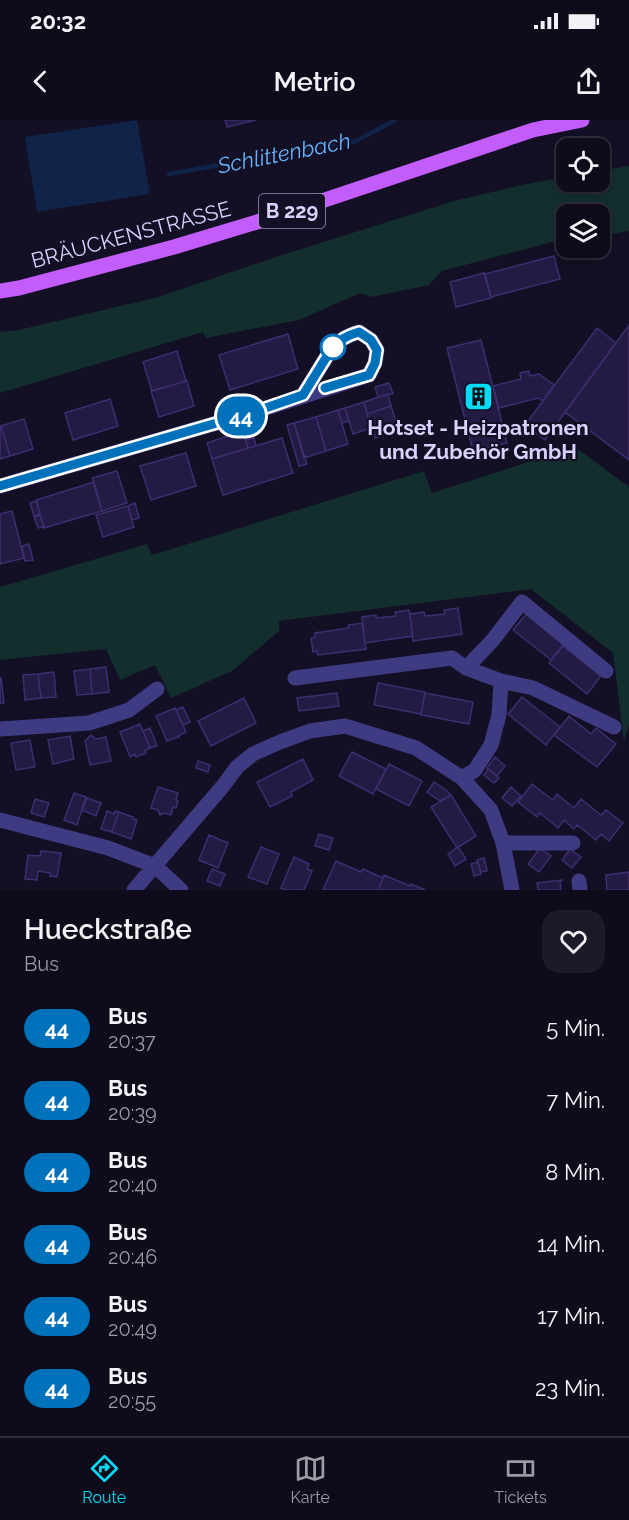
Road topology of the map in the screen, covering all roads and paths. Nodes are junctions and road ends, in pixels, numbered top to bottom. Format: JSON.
{"nodes":[{"id":1,"x":582,"y":120,"type":"edge"},
{"id":2,"x":0,"y":291,"type":"edge"},
{"id":3,"x":303,"y":395,"type":"junction"},
{"id":4,"x":0,"y":486,"type":"edge"},
{"id":5,"x":466,"y":668,"type":"junction"},
{"id":6,"x":606,"y":671,"type":"dead end"},
{"id":7,"x":295,"y":678,"type":"dead end"},
{"id":8,"x":501,"y":681,"type":"junction"},
{"id":9,"x":157,"y":689,"type":"dead end"},
{"id":10,"x":614,"y":727,"type":"dead end"},
{"id":11,"x":0,"y":729,"type":"edge"},
{"id":12,"x":462,"y":778,"type":"junction"},
{"id":13,"x":0,"y":820,"type":"edge"},
{"id":14,"x":503,"y":843,"type":"junction"},
{"id":15,"x":573,"y":843,"type":"dead end"},
{"id":16,"x":155,"y":866,"type":"junction"},
{"id":17,"x":134,"y":890,"type":"edge"},
{"id":18,"x":181,"y":890,"type":"edge"},
{"id":19,"x":512,"y":890,"type":"edge"}],
"edges":[{"from":1,"to":2,"type":"main road","name":"BRÄUCKENSTRASSE","number":"B 229"},
{"from":3,"to":3,"type":"street"},
{"from":3,"to":4,"type":"street"},
{"from":5,"to":6,"type":"street"},
{"from":5,"to":7,"type":"street"},
{"from":5,"to":8,"type":"street"},
{"from":8,"to":10,"type":"street"},
{"from":8,"to":12,"type":"street"},
{"from":9,"to":11,"type":"street"},
{"from":12,"to":14,"type":"street"},
{"from":12,"to":16,"type":"street"},
{"from":13,"to":16,"type":"street"},
{"from":14,"to":15,"type":"street"},
{"from":14,"to":19,"type":"street"},
{"from":16,"to":17,"type":"street"},
{"from":16,"to":18,"type":"street"}]}
